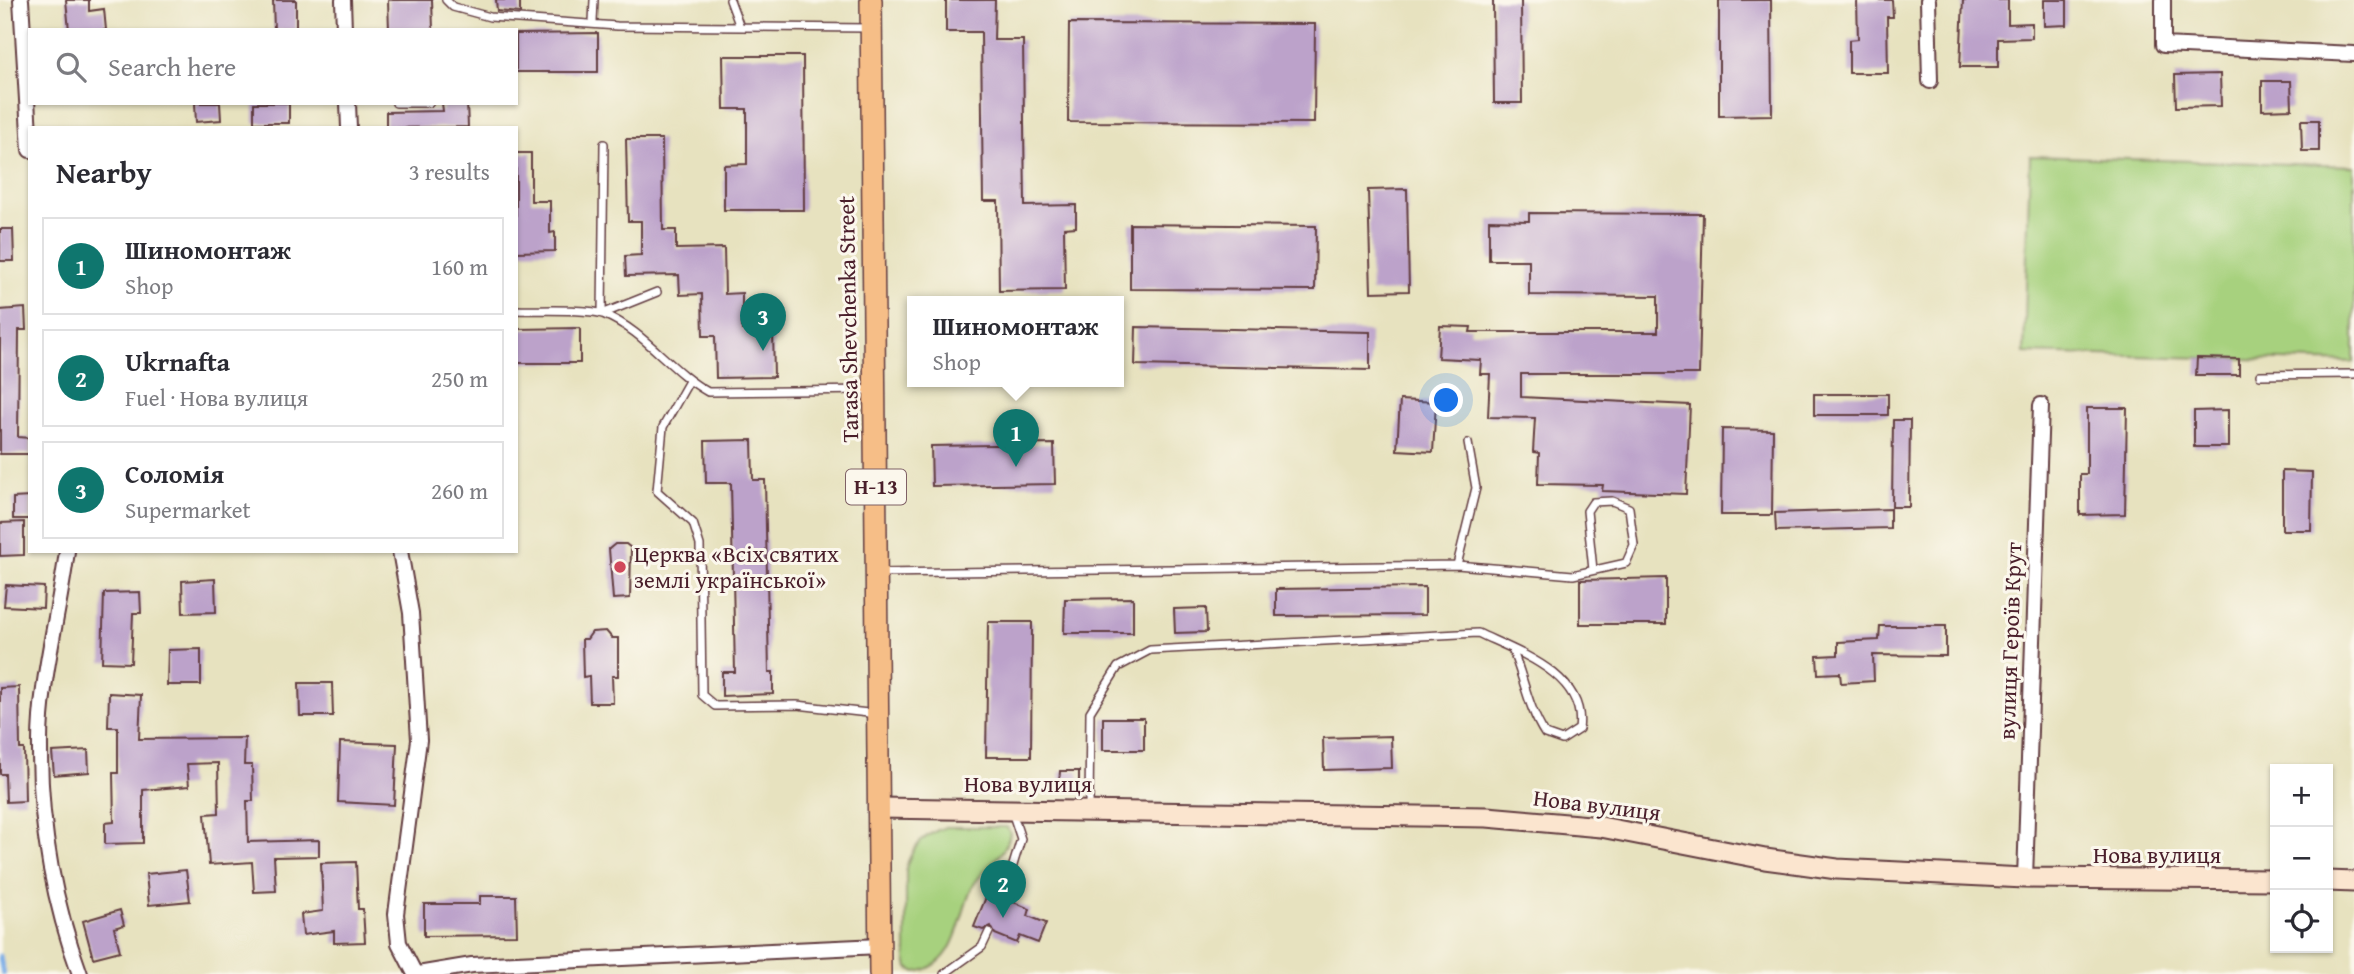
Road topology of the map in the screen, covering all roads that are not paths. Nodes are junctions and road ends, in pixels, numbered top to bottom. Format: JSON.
{"nodes":[{"id":1,"x":21,"y":0,"type":"edge"},
{"id":2,"x":343,"y":0,"type":"edge"},
{"id":3,"x":446,"y":0,"type":"edge"},
{"id":4,"x":594,"y":0,"type":"edge"},
{"id":5,"x":730,"y":0,"type":"edge"},
{"id":6,"x":871,"y":0,"type":"edge"},
{"id":7,"x":1928,"y":0,"type":"edge"},
{"id":8,"x":2163,"y":0,"type":"edge"},
{"id":9,"x":593,"y":22,"type":"junction"},
{"id":10,"x":740,"y":27,"type":"junction"},
{"id":11,"x":344,"y":28,"type":"edge"},
{"id":12,"x":871,"y":28,"type":"junction"},
{"id":13,"x":2354,"y":54,"type":"edge"},
{"id":14,"x":1930,"y":81,"type":"dead end"},
{"id":15,"x":348,"y":105,"type":"edge"},
{"id":16,"x":29,"y":126,"type":"edge"},
{"id":17,"x":349,"y":126,"type":"edge"},
{"id":18,"x":604,"y":144,"type":"dead end"},
{"id":19,"x":657,"y":292,"type":"dead end"},
{"id":20,"x":518,"y":310,"type":"edge"},
{"id":21,"x":602,"y":314,"type":"junction"},
{"id":22,"x":2354,"y":374,"type":"edge"},
{"id":23,"x":2260,"y":375,"type":"dead end"},
{"id":24,"x":689,"y":381,"type":"junction"},
{"id":25,"x":875,"y":390,"type":"junction"},
{"id":26,"x":2041,"y":405,"type":"dead end"},
{"id":27,"x":1468,"y":443,"type":"dead end"},
{"id":28,"x":66,"y":553,"type":"edge"},
{"id":29,"x":400,"y":553,"type":"edge"},
{"id":30,"x":1457,"y":565,"type":"junction"},
{"id":31,"x":1593,"y":570,"type":"junction"},
{"id":32,"x":877,"y":573,"type":"junction"},
{"id":33,"x":1512,"y":649,"type":"junction"},
{"id":34,"x":878,"y":714,"type":"junction"},
{"id":35,"x":879,"y":808,"type":"junction"},
{"id":36,"x":1010,"y":808,"type":"junction"},
{"id":37,"x":1089,"y":809,"type":"junction"},
{"id":38,"x":2025,"y":878,"type":"junction"},
{"id":39,"x":2270,"y":880,"type":"edge"},
{"id":40,"x":2333,"y":881,"type":"edge"},
{"id":41,"x":2354,"y":882,"type":"edge"},
{"id":42,"x":1003,"y":898,"type":"dead end"},
{"id":43,"x":989,"y":932,"type":"dead end"},
{"id":44,"x":880,"y":946,"type":"junction"},
{"id":45,"x":80,"y":974,"type":"edge"},
{"id":46,"x":417,"y":974,"type":"edge"},
{"id":47,"x":880,"y":974,"type":"edge"},
{"id":48,"x":944,"y":974,"type":"edge"}],
"edges":[{"from":1,"to":16,"type":"street"},
{"from":2,"to":11,"type":"street"},
{"from":3,"to":9,"type":"lane"},
{"from":4,"to":9,"type":"lane"},
{"from":5,"to":10,"type":"lane"},
{"from":6,"to":12,"type":"main road","name":"Tarasa Shevchenka Street","number":"Н-13"},
{"from":7,"to":14,"type":"street"},
{"from":8,"to":13,"type":"street"},
{"from":9,"to":10,"type":"lane"},
{"from":10,"to":12,"type":"lane"},
{"from":12,"to":25,"type":"main road","name":"Tarasa Shevchenka Street","number":"Н-13"},
{"from":15,"to":17,"type":"street"},
{"from":18,"to":21,"type":"lane"},
{"from":19,"to":21,"type":"lane"},
{"from":20,"to":21,"type":"lane"},
{"from":21,"to":24,"type":"lane"},
{"from":22,"to":23,"type":"lane"},
{"from":24,"to":25,"type":"lane"},
{"from":24,"to":34,"type":"lane"},
{"from":25,"to":32,"type":"main road","name":"Tarasa Shevchenka Street","number":"Н-13"},
{"from":26,"to":38,"type":"street","name":"вулиця Героїв Крут"},
{"from":27,"to":30,"type":"lane"},
{"from":28,"to":45,"type":"street"},
{"from":29,"to":46,"type":"street"},
{"from":30,"to":31,"type":"lane"},
{"from":30,"to":32,"type":"lane"},
{"from":31,"to":31,"type":"lane"},
{"from":32,"to":34,"type":"main road","name":"Tarasa Shevchenka Street","number":"Н-13"},
{"from":33,"to":33,"type":"lane"},
{"from":33,"to":37,"type":"lane"},
{"from":34,"to":35,"type":"main road","name":"Tarasa Shevchenka Street","number":"Н-13"},
{"from":35,"to":36,"type":"street","name":"Нова вулиця"},
{"from":35,"to":44,"type":"main road","name":"Tarasa Shevchenka Street","number":"Н-13"},
{"from":36,"to":37,"type":"street","name":"Нова вулиця"},
{"from":36,"to":42,"type":"lane"},
{"from":37,"to":38,"type":"street","name":"Нова вулиця"},
{"from":38,"to":39,"type":"street","name":"Нова вулиця"},
{"from":40,"to":41,"type":"street"},
{"from":43,"to":48,"type":"lane"},
{"from":44,"to":46,"type":"street"},
{"from":44,"to":47,"type":"main road","name":"Tarasa Shevchenka Street","number":"Н-13"}]}
